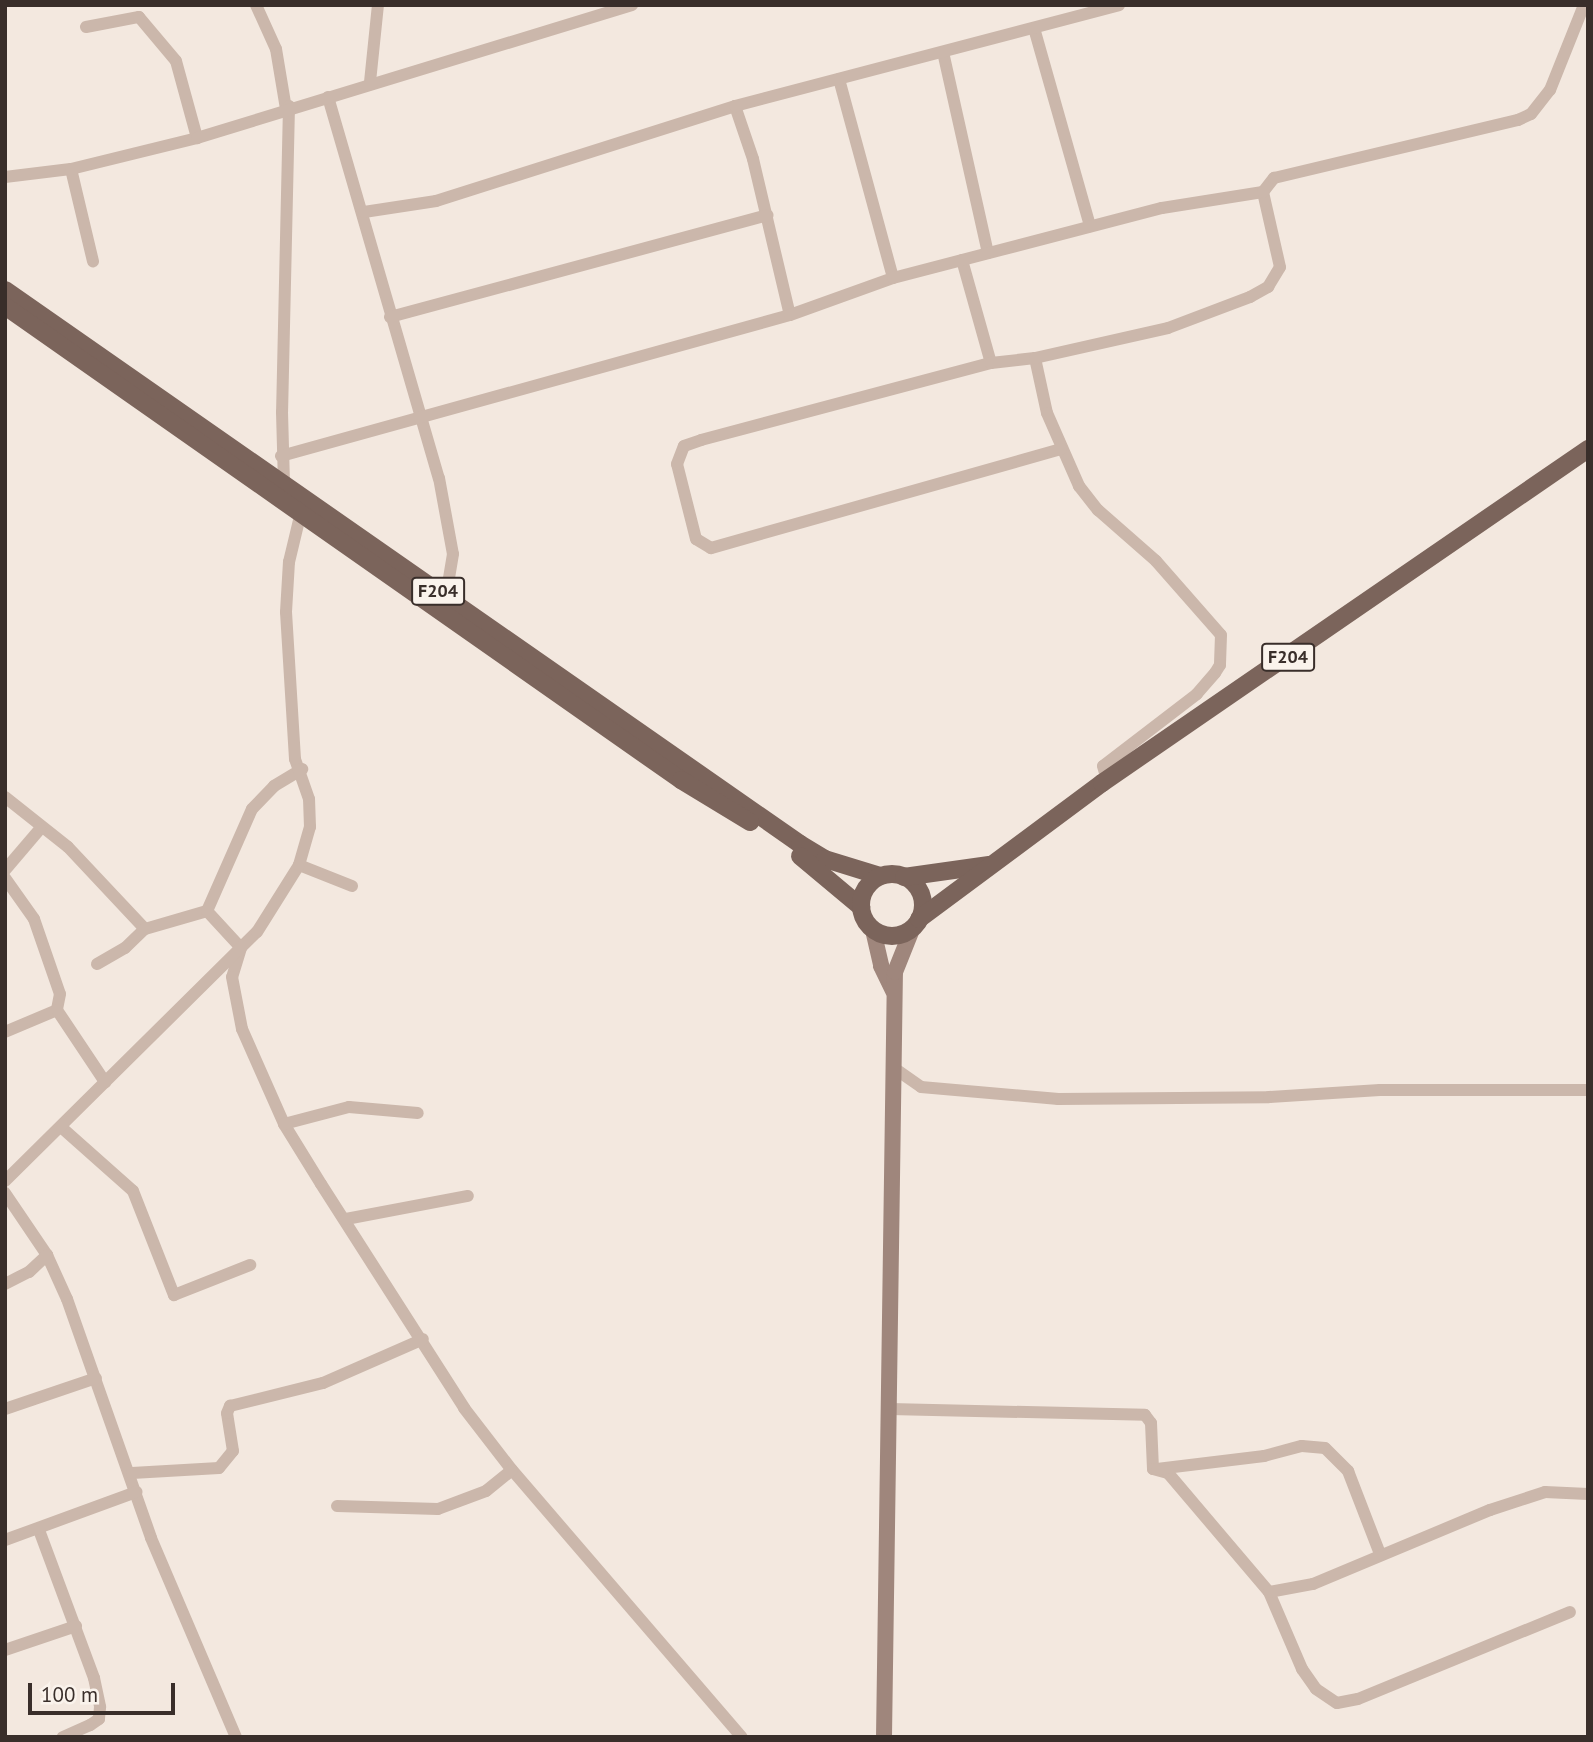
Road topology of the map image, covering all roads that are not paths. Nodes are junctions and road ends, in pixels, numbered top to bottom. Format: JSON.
{"nodes":[{"id":1,"x":256,"y":5,"type":"edge"},
{"id":2,"x":378,"y":5,"type":"edge"},
{"id":3,"x":632,"y":5,"type":"edge"},
{"id":4,"x":1119,"y":5,"type":"edge"},
{"id":5,"x":1584,"y":5,"type":"edge"},
{"id":6,"x":86,"y":27,"type":"dead end"},
{"id":7,"x":1034,"y":28,"type":"junction"},
{"id":8,"x":943,"y":52,"type":"junction"},
{"id":9,"x":839,"y":79,"type":"junction"},
{"id":10,"x":370,"y":82,"type":"junction"},
{"id":11,"x":328,"y":97,"type":"junction"},
{"id":12,"x":735,"y":106,"type":"junction"},
{"id":13,"x":287,"y":108,"type":"junction"},
{"id":14,"x":197,"y":138,"type":"junction"},
{"id":15,"x":71,"y":169,"type":"junction"},
{"id":16,"x":5,"y":177,"type":"edge"},
{"id":17,"x":1263,"y":192,"type":"junction"},
{"id":18,"x":364,"y":212,"type":"junction"},
{"id":19,"x":767,"y":215,"type":"junction"},
{"id":20,"x":1090,"y":226,"type":"junction"},
{"id":21,"x":988,"y":253,"type":"junction"},
{"id":22,"x":962,"y":260,"type":"junction"},
{"id":23,"x":93,"y":261,"type":"dead end"},
{"id":24,"x":893,"y":278,"type":"junction"},
{"id":25,"x":5,"y":290,"type":"edge"},
{"id":26,"x":5,"y":306,"type":"edge"},
{"id":27,"x":790,"y":315,"type":"junction"},
{"id":28,"x":390,"y":317,"type":"junction"},
{"id":29,"x":1035,"y":358,"type":"junction"},
{"id":30,"x":991,"y":363,"type":"junction"},
{"id":31,"x":418,"y":416,"type":"junction"},
{"id":32,"x":1061,"y":449,"type":"junction"},
{"id":33,"x":1588,"y":449,"type":"edge"},
{"id":34,"x":281,"y":456,"type":"junction"},
{"id":35,"x":284,"y":482,"type":"junction"},
{"id":36,"x":301,"y":512,"type":"junction"},
{"id":37,"x":446,"y":596,"type":"junction"},
{"id":38,"x":302,"y":769,"type":"junction"},
{"id":39,"x":1107,"y":780,"type":"junction"},
{"id":40,"x":5,"y":797,"type":"edge"},
{"id":41,"x":40,"y":829,"type":"junction"},
{"id":42,"x":299,"y":864,"type":"junction"},
{"id":43,"x":989,"y":864,"type":"junction"},
{"id":44,"x":5,"y":870,"type":"edge"},
{"id":45,"x":880,"y":876,"type":"junction"},
{"id":46,"x":904,"y":877,"type":"junction"},
{"id":47,"x":5,"y":878,"type":"edge"},
{"id":48,"x":352,"y":886,"type":"dead end"},
{"id":49,"x":861,"y":906,"type":"junction"},
{"id":50,"x":207,"y":911,"type":"junction"},
{"id":51,"x":916,"y":923,"type":"junction"},
{"id":52,"x":145,"y":929,"type":"junction"},
{"id":53,"x":873,"y":930,"type":"junction"},
{"id":54,"x":241,"y":948,"type":"junction"},
{"id":55,"x":97,"y":964,"type":"dead end"},
{"id":56,"x":895,"y":997,"type":"junction"},
{"id":57,"x":57,"y":1010,"type":"junction"},
{"id":58,"x":5,"y":1032,"type":"edge"},
{"id":59,"x":894,"y":1068,"type":"junction"},
{"id":60,"x":105,"y":1082,"type":"junction"},
{"id":61,"x":1588,"y":1090,"type":"edge"},
{"id":62,"x":418,"y":1113,"type":"dead end"},
{"id":63,"x":284,"y":1124,"type":"junction"},
{"id":64,"x":61,"y":1127,"type":"junction"},
{"id":65,"x":5,"y":1181,"type":"edge"},
{"id":66,"x":5,"y":1193,"type":"edge"},
{"id":67,"x":468,"y":1196,"type":"dead end"},
{"id":68,"x":346,"y":1219,"type":"junction"},
{"id":69,"x":47,"y":1255,"type":"junction"},
{"id":70,"x":250,"y":1265,"type":"dead end"},
{"id":71,"x":5,"y":1284,"type":"edge"},
{"id":72,"x":423,"y":1339,"type":"junction"},
{"id":73,"x":96,"y":1378,"type":"junction"},
{"id":74,"x":5,"y":1409,"type":"edge"},
{"id":75,"x":890,"y":1409,"type":"junction"},
{"id":76,"x":1153,"y":1469,"type":"junction"},
{"id":77,"x":512,"y":1470,"type":"junction"},
{"id":78,"x":132,"y":1473,"type":"junction"},
{"id":79,"x":136,"y":1492,"type":"junction"},
{"id":80,"x":1588,"y":1494,"type":"edge"},
{"id":81,"x":337,"y":1506,"type":"dead end"},
{"id":82,"x":39,"y":1530,"type":"junction"},
{"id":83,"x":5,"y":1540,"type":"edge"},
{"id":84,"x":1380,"y":1554,"type":"junction"},
{"id":85,"x":1269,"y":1592,"type":"junction"},
{"id":86,"x":1570,"y":1612,"type":"dead end"},
{"id":87,"x":76,"y":1626,"type":"junction"},
{"id":88,"x":5,"y":1650,"type":"edge"},
{"id":89,"x":63,"y":1737,"type":"edge"},
{"id":90,"x":236,"y":1737,"type":"edge"},
{"id":91,"x":742,"y":1737,"type":"edge"},
{"id":92,"x":884,"y":1737,"type":"edge"}],
"edges":[{"from":1,"to":13,"type":"street"},
{"from":2,"to":10,"type":"street"},
{"from":3,"to":10,"type":"street"},
{"from":4,"to":7,"type":"street"},
{"from":5,"to":17,"type":"street"},
{"from":6,"to":14,"type":"street"},
{"from":7,"to":8,"type":"street"},
{"from":7,"to":20,"type":"street"},
{"from":8,"to":9,"type":"street"},
{"from":8,"to":21,"type":"street"},
{"from":9,"to":12,"type":"street"},
{"from":9,"to":24,"type":"street"},
{"from":10,"to":11,"type":"street"},
{"from":11,"to":13,"type":"street"},
{"from":11,"to":18,"type":"street"},
{"from":12,"to":18,"type":"street"},
{"from":12,"to":19,"type":"street"},
{"from":13,"to":14,"type":"street"},
{"from":13,"to":34,"type":"street"},
{"from":14,"to":15,"type":"street"},
{"from":15,"to":16,"type":"street"},
{"from":15,"to":23,"type":"street"},
{"from":17,"to":20,"type":"street"},
{"from":17,"to":29,"type":"street"},
{"from":18,"to":28,"type":"street"},
{"from":19,"to":27,"type":"street"},
{"from":19,"to":28,"type":"street"},
{"from":20,"to":21,"type":"street"},
{"from":21,"to":22,"type":"street"},
{"from":22,"to":24,"type":"street"},
{"from":22,"to":30,"type":"street"},
{"from":24,"to":27,"type":"street"},
{"from":25,"to":35,"type":"main road","number":"F204"},
{"from":26,"to":36,"type":"main road","number":"F204"},
{"from":27,"to":31,"type":"street"},
{"from":28,"to":31,"type":"street"},
{"from":29,"to":30,"type":"street"},
{"from":29,"to":32,"type":"street"},
{"from":30,"to":32,"type":"street"},
{"from":31,"to":34,"type":"street"},
{"from":31,"to":37,"type":"street"},
{"from":32,"to":39,"type":"street"},
{"from":33,"to":39,"type":"main road","number":"F204"},
{"from":34,"to":35,"type":"street"},
{"from":35,"to":37,"type":"main road","number":"F204"},
{"from":36,"to":38,"type":"street"},
{"from":36,"to":49,"type":"main road","number":"F204"},
{"from":37,"to":45,"type":"main road","number":"F204"},
{"from":38,"to":42,"type":"street"},
{"from":38,"to":50,"type":"street"},
{"from":39,"to":43,"type":"main road","number":"F204"},
{"from":40,"to":41,"type":"street"},
{"from":41,"to":44,"type":"street"},
{"from":41,"to":52,"type":"street"},
{"from":42,"to":48,"type":"street"},
{"from":42,"to":54,"type":"street"},
{"from":43,"to":46,"type":"main road","number":"F204"},
{"from":43,"to":51,"type":"main road","number":"F204"},
{"from":45,"to":46,"type":"main road","number":"F204"},
{"from":45,"to":49,"type":"main road"},
{"from":46,"to":51,"type":"main road"},
{"from":47,"to":57,"type":"street"},
{"from":49,"to":53,"type":"main road","number":"F204"},
{"from":50,"to":52,"type":"street"},
{"from":50,"to":54,"type":"street"},
{"from":51,"to":53,"type":"main road"},
{"from":51,"to":56,"type":"main road"},
{"from":52,"to":55,"type":"street"},
{"from":53,"to":56,"type":"main road"},
{"from":54,"to":60,"type":"street"},
{"from":54,"to":63,"type":"street"},
{"from":56,"to":59,"type":"main road"},
{"from":57,"to":58,"type":"street"},
{"from":57,"to":60,"type":"street"},
{"from":59,"to":61,"type":"street"},
{"from":59,"to":75,"type":"main road"},
{"from":60,"to":64,"type":"street"},
{"from":62,"to":63,"type":"street"},
{"from":63,"to":68,"type":"street"},
{"from":64,"to":65,"type":"street"},
{"from":64,"to":70,"type":"street"},
{"from":66,"to":69,"type":"street"},
{"from":67,"to":68,"type":"street"},
{"from":68,"to":72,"type":"street"},
{"from":69,"to":71,"type":"street"},
{"from":69,"to":73,"type":"street"},
{"from":72,"to":77,"type":"street"},
{"from":72,"to":78,"type":"street"},
{"from":73,"to":74,"type":"street"},
{"from":73,"to":78,"type":"street"},
{"from":75,"to":76,"type":"street"},
{"from":75,"to":92,"type":"main road"},
{"from":76,"to":84,"type":"street"},
{"from":76,"to":85,"type":"street"},
{"from":77,"to":81,"type":"street"},
{"from":77,"to":91,"type":"street"},
{"from":78,"to":79,"type":"street"},
{"from":79,"to":82,"type":"street"},
{"from":79,"to":90,"type":"street"},
{"from":80,"to":84,"type":"street"},
{"from":82,"to":83,"type":"street"},
{"from":82,"to":87,"type":"street"},
{"from":84,"to":85,"type":"street"},
{"from":85,"to":86,"type":"street"},
{"from":87,"to":88,"type":"street"},
{"from":87,"to":89,"type":"street"}]}
